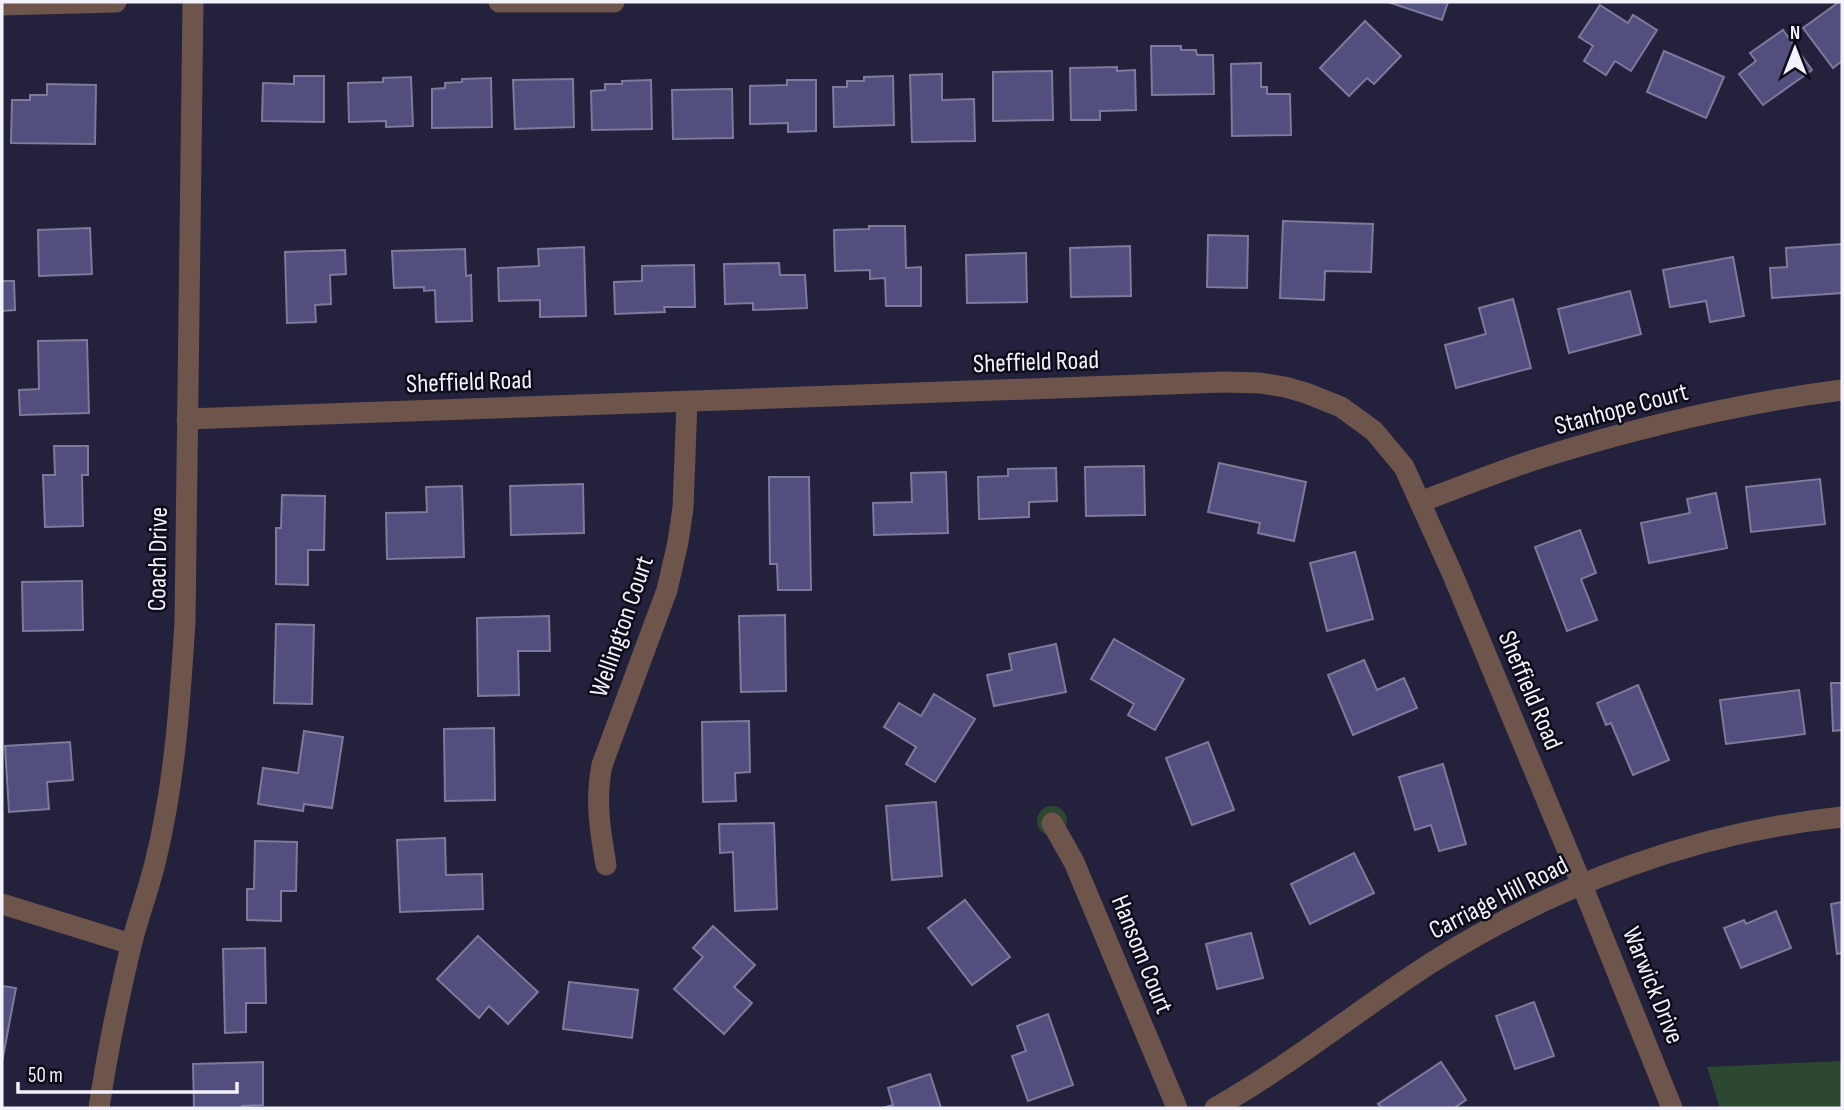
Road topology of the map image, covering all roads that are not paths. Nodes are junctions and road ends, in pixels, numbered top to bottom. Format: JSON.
{"nodes":[{"id":1,"x":116,"y":2,"type":"edge"},
{"id":2,"x":193,"y":2,"type":"edge"},
{"id":3,"x":499,"y":2,"type":"edge"},
{"id":4,"x":572,"y":2,"type":"edge"},
{"id":5,"x":614,"y":2,"type":"edge"},
{"id":6,"x":2,"y":5,"type":"edge"},
{"id":7,"x":1842,"y":390,"type":"edge"},
{"id":8,"x":687,"y":401,"type":"junction"},
{"id":9,"x":187,"y":419,"type":"junction"},
{"id":10,"x":1420,"y":502,"type":"junction"},
{"id":11,"x":1842,"y":817,"type":"edge"},
{"id":12,"x":1052,"y":823,"type":"dead end"},
{"id":13,"x":606,"y":864,"type":"dead end"},
{"id":14,"x":1582,"y":884,"type":"junction"},
{"id":15,"x":2,"y":904,"type":"edge"},
{"id":16,"x":131,"y":944,"type":"junction"},
{"id":17,"x":99,"y":1108,"type":"edge"},
{"id":18,"x":1177,"y":1108,"type":"edge"},
{"id":19,"x":1215,"y":1108,"type":"edge"},
{"id":20,"x":1672,"y":1108,"type":"edge"}],
"edges":[{"from":1,"to":6,"type":"street"},
{"from":2,"to":9,"type":"street","name":"Coach Drive"},
{"from":3,"to":4,"type":"street"},
{"from":4,"to":5,"type":"street"},
{"from":7,"to":10,"type":"street","name":"Stanhope Court"},
{"from":8,"to":9,"type":"street","name":"Sheffield Road"},
{"from":8,"to":10,"type":"street","name":"Sheffield Road"},
{"from":8,"to":13,"type":"street","name":"Wellington Court"},
{"from":9,"to":16,"type":"street","name":"Coach Drive"},
{"from":10,"to":14,"type":"street","name":"Sheffield Road"},
{"from":11,"to":14,"type":"street","name":"Carriage Hill Road"},
{"from":12,"to":18,"type":"street","name":"Hansom Court"},
{"from":14,"to":19,"type":"street","name":"Carriage Hill Road"},
{"from":14,"to":20,"type":"street","name":"Warwick Drive"},
{"from":15,"to":16,"type":"street"},
{"from":16,"to":17,"type":"street","name":"Coach Drive"}]}
